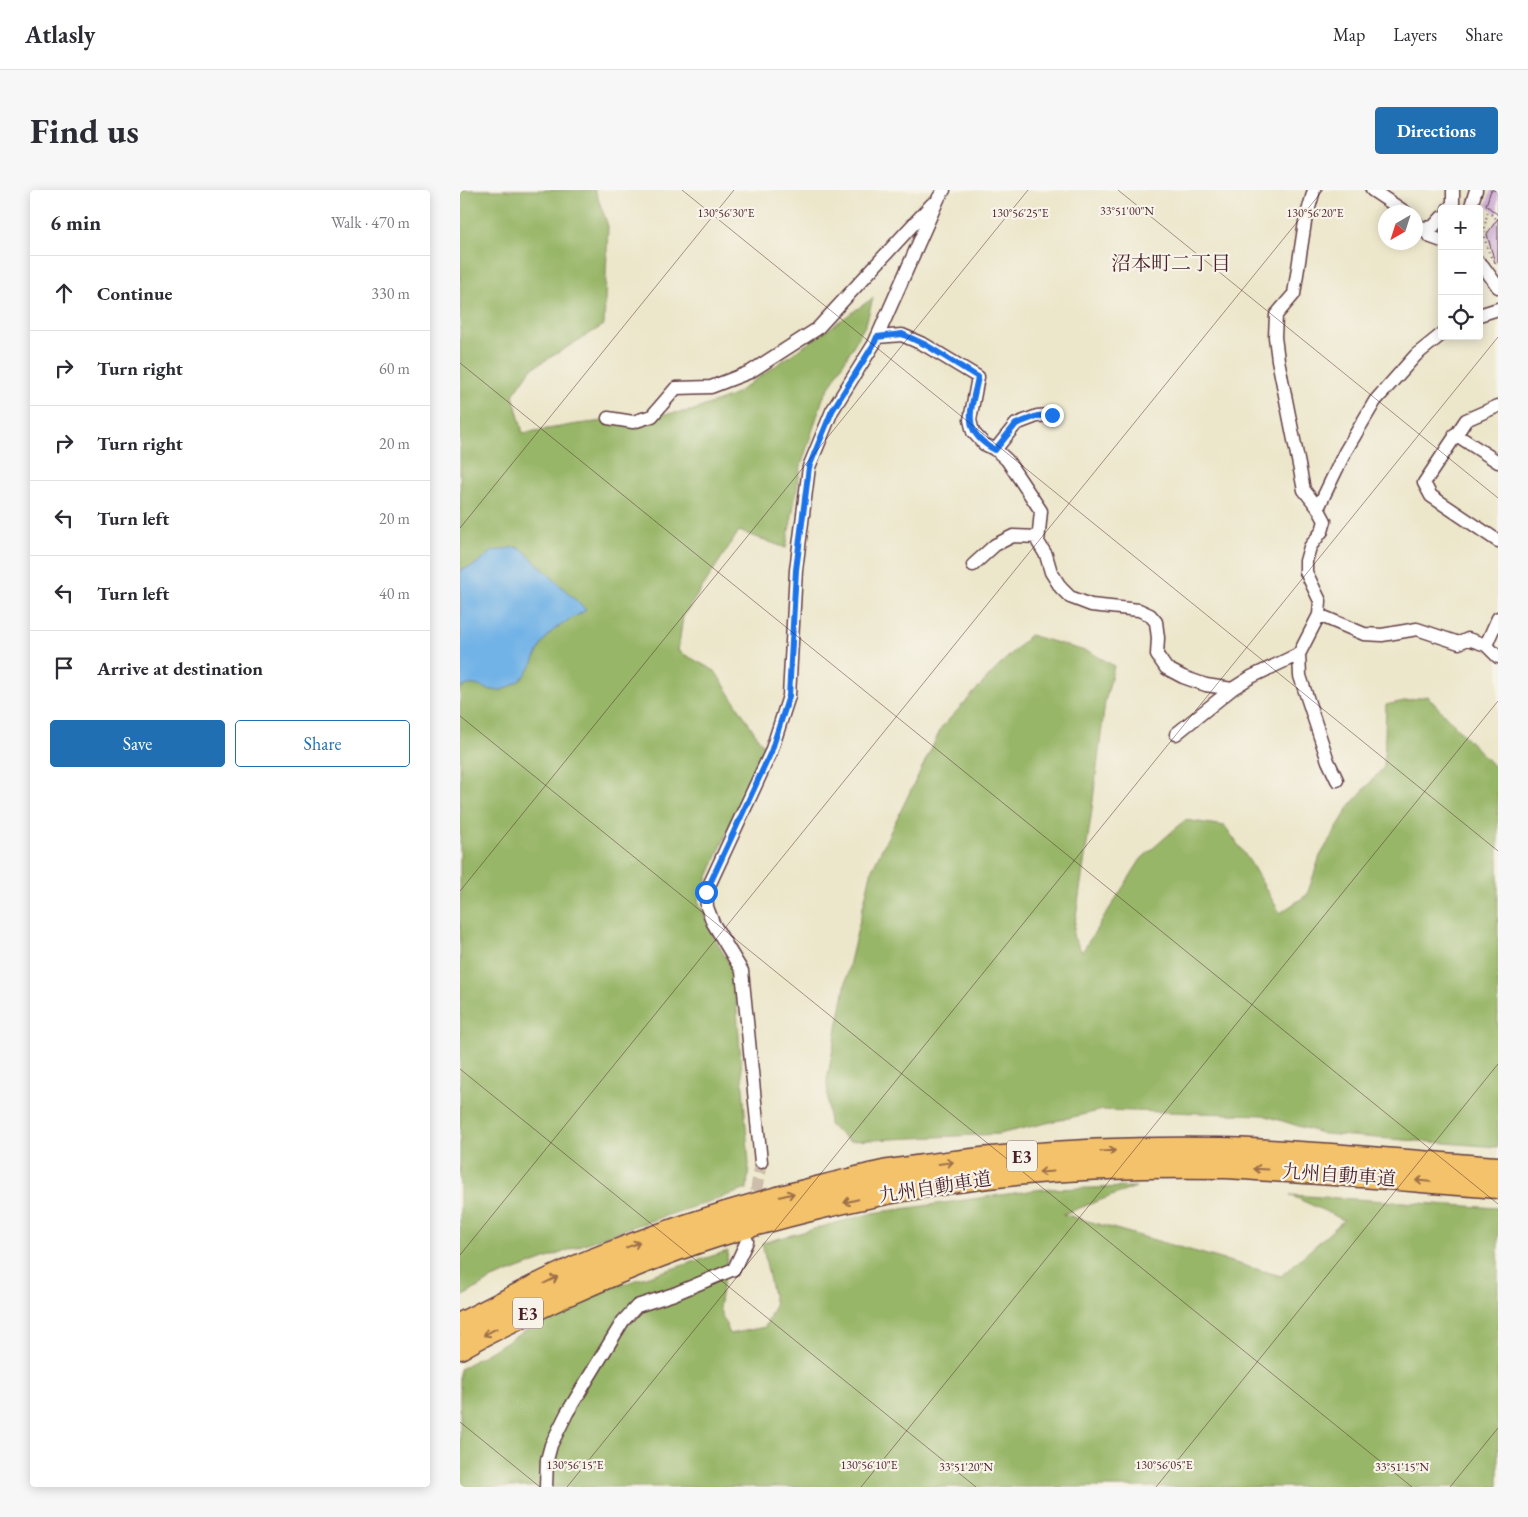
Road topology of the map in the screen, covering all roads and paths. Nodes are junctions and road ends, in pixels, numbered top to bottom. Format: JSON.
{"nodes":[{"id":1,"x":1314,"y":190,"type":"edge"},
{"id":2,"x":1372,"y":190,"type":"edge"},
{"id":3,"x":1453,"y":190,"type":"edge"},
{"id":4,"x":1476,"y":190,"type":"edge"},
{"id":5,"x":941,"y":193,"type":"edge"},
{"id":6,"x":1394,"y":205,"type":"edge"},
{"id":7,"x":1451,"y":205,"type":"edge"},
{"id":8,"x":1471,"y":205,"type":"edge"},
{"id":9,"x":1498,"y":220,"type":"edge"},
{"id":10,"x":1438,"y":221,"type":"edge"},
{"id":11,"x":1423,"y":226,"type":"edge"},
{"id":12,"x":1423,"y":229,"type":"edge"},
{"id":13,"x":1438,"y":240,"type":"edge"},
{"id":14,"x":1494,"y":260,"type":"dead end"},
{"id":15,"x":1483,"y":268,"type":"edge"},
{"id":16,"x":1498,"y":287,"type":"edge"},
{"id":17,"x":1498,"y":309,"type":"edge"},
{"id":18,"x":1483,"y":315,"type":"edge"},
{"id":19,"x":877,"y":337,"type":"junction"},
{"id":20,"x":1438,"y":337,"type":"edge"},
{"id":21,"x":1498,"y":406,"type":"edge"},
{"id":22,"x":1052,"y":415,"type":"dead end"},
{"id":23,"x":608,"y":418,"type":"dead end"},
{"id":24,"x":1455,"y":434,"type":"junction"},
{"id":25,"x":995,"y":450,"type":"junction"},
{"id":26,"x":1498,"y":462,"type":"edge"},
{"id":27,"x":1318,"y":508,"type":"junction"},
{"id":28,"x":1038,"y":537,"type":"junction"},
{"id":29,"x":1498,"y":541,"type":"edge"},
{"id":30,"x":972,"y":565,"type":"dead end"},
{"id":31,"x":1319,"y":615,"type":"junction"},
{"id":32,"x":1498,"y":618,"type":"edge"},
{"id":33,"x":1486,"y":645,"type":"junction"},
{"id":34,"x":1299,"y":654,"type":"junction"},
{"id":35,"x":1498,"y":657,"type":"edge"},
{"id":36,"x":1232,"y":690,"type":"junction"},
{"id":37,"x":1176,"y":734,"type":"dead end"},
{"id":38,"x":1337,"y":780,"type":"dead end"},
{"id":39,"x":761,"y":1162,"type":"tunnel mouth"},
{"id":40,"x":1498,"y":1168,"type":"edge"},
{"id":41,"x":1471,"y":1176,"type":"junction"},
{"id":42,"x":1498,"y":1187,"type":"edge"},
{"id":43,"x":747,"y":1241,"type":"dead end"},
{"id":44,"x":592,"y":1272,"type":"junction"},
{"id":45,"x":460,"y":1324,"type":"edge"},
{"id":46,"x":460,"y":1348,"type":"edge"},
{"id":47,"x":546,"y":1487,"type":"edge"}],
"edges":[{"from":1,"to":27,"type":"street"},
{"from":2,"to":6,"type":"street"},
{"from":3,"to":7,"type":"street"},
{"from":4,"to":8,"type":"street"},
{"from":5,"to":19,"type":"street"},
{"from":5,"to":23,"type":"street"},
{"from":9,"to":14,"type":"path"},
{"from":10,"to":11,"type":"street"},
{"from":12,"to":13,"type":"street"},
{"from":15,"to":16,"type":"street"},
{"from":17,"to":18,"type":"street"},
{"from":19,"to":25,"type":"street"},
{"from":19,"to":39,"type":"street"},
{"from":20,"to":27,"type":"street"},
{"from":21,"to":24,"type":"street"},
{"from":22,"to":25,"type":"street"},
{"from":24,"to":26,"type":"street"},
{"from":24,"to":29,"type":"street"},
{"from":25,"to":28,"type":"street"},
{"from":27,"to":31,"type":"street"},
{"from":28,"to":30,"type":"street"},
{"from":28,"to":36,"type":"street"},
{"from":31,"to":33,"type":"street"},
{"from":31,"to":34,"type":"street"},
{"from":32,"to":33,"type":"street"},
{"from":33,"to":35,"type":"street"},
{"from":34,"to":36,"type":"street"},
{"from":34,"to":38,"type":"street"},
{"from":36,"to":37,"type":"street"},
{"from":40,"to":41,"type":"highway","name":"九州自動車道","number":"E3"},
{"from":41,"to":42,"type":"highway","name":"九州自動車道","number":"E3"},
{"from":41,"to":44,"type":"highway","name":"九州自動車道","number":"E3"},
{"from":43,"to":47,"type":"street"},
{"from":45,"to":44,"type":"highway","name":"九州自動車道","number":"E3","one_way":true},
{"from":44,"to":46,"type":"highway","name":"九州自動車道","number":"E3","one_way":true}]}
